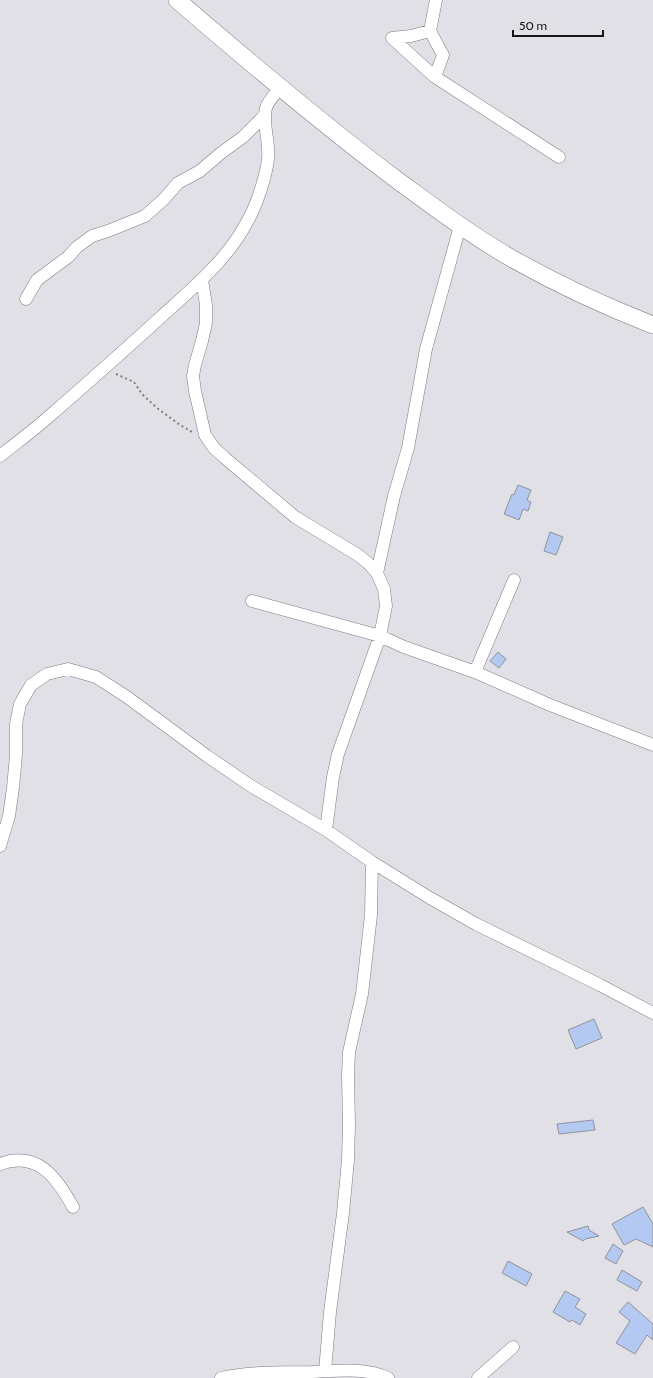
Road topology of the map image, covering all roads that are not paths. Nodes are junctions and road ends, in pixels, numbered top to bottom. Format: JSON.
{"nodes":[{"id":1,"x":177,"y":0,"type":"edge"},
{"id":2,"x":436,"y":0,"type":"edge"},
{"id":3,"x":430,"y":31,"type":"junction"},
{"id":4,"x":435,"y":77,"type":"junction"},
{"id":5,"x":280,"y":88,"type":"junction"},
{"id":6,"x":265,"y":115,"type":"junction"},
{"id":7,"x":559,"y":157,"type":"dead end"},
{"id":8,"x":460,"y":226,"type":"junction"},
{"id":9,"x":202,"y":280,"type":"junction"},
{"id":10,"x":26,"y":299,"type":"dead end"},
{"id":11,"x":653,"y":325,"type":"edge"},
{"id":12,"x":0,"y":456,"type":"edge"},
{"id":13,"x":377,"y":573,"type":"junction"},
{"id":14,"x":514,"y":580,"type":"dead end"},
{"id":15,"x":252,"y":601,"type":"dead end"},
{"id":16,"x":380,"y":636,"type":"junction"},
{"id":17,"x":475,"y":672,"type":"junction"},
{"id":18,"x":653,"y":745,"type":"edge"},
{"id":19,"x":326,"y":830,"type":"junction"},
{"id":20,"x":0,"y":846,"type":"edge"},
{"id":21,"x":372,"y":862,"type":"junction"},
{"id":22,"x":653,"y":1013,"type":"edge"},
{"id":23,"x":0,"y":1164,"type":"edge"},
{"id":24,"x":72,"y":1207,"type":"dead end"},
{"id":25,"x":513,"y":1347,"type":"dead end"},
{"id":26,"x":325,"y":1371,"type":"junction"},
{"id":27,"x":221,"y":1378,"type":"edge"},
{"id":28,"x":388,"y":1378,"type":"edge"},
{"id":29,"x":478,"y":1378,"type":"edge"}],
"edges":[{"from":1,"to":5,"type":"main road"},
{"from":2,"to":3,"type":"street"},
{"from":3,"to":4,"type":"street"},
{"from":3,"to":4,"type":"street"},
{"from":4,"to":7,"type":"street"},
{"from":5,"to":6,"type":"street"},
{"from":5,"to":8,"type":"main road"},
{"from":6,"to":9,"type":"street"},
{"from":6,"to":10,"type":"street"},
{"from":8,"to":11,"type":"main road"},
{"from":8,"to":13,"type":"street"},
{"from":9,"to":12,"type":"street"},
{"from":9,"to":13,"type":"street"},
{"from":13,"to":16,"type":"street"},
{"from":14,"to":17,"type":"street"},
{"from":15,"to":16,"type":"street"},
{"from":16,"to":17,"type":"street"},
{"from":16,"to":19,"type":"street"},
{"from":17,"to":18,"type":"street"},
{"from":19,"to":20,"type":"street"},
{"from":19,"to":21,"type":"street"},
{"from":21,"to":22,"type":"street"},
{"from":21,"to":26,"type":"street"},
{"from":23,"to":24,"type":"street"},
{"from":25,"to":29,"type":"street"},
{"from":26,"to":27,"type":"street"},
{"from":26,"to":28,"type":"street"}]}
